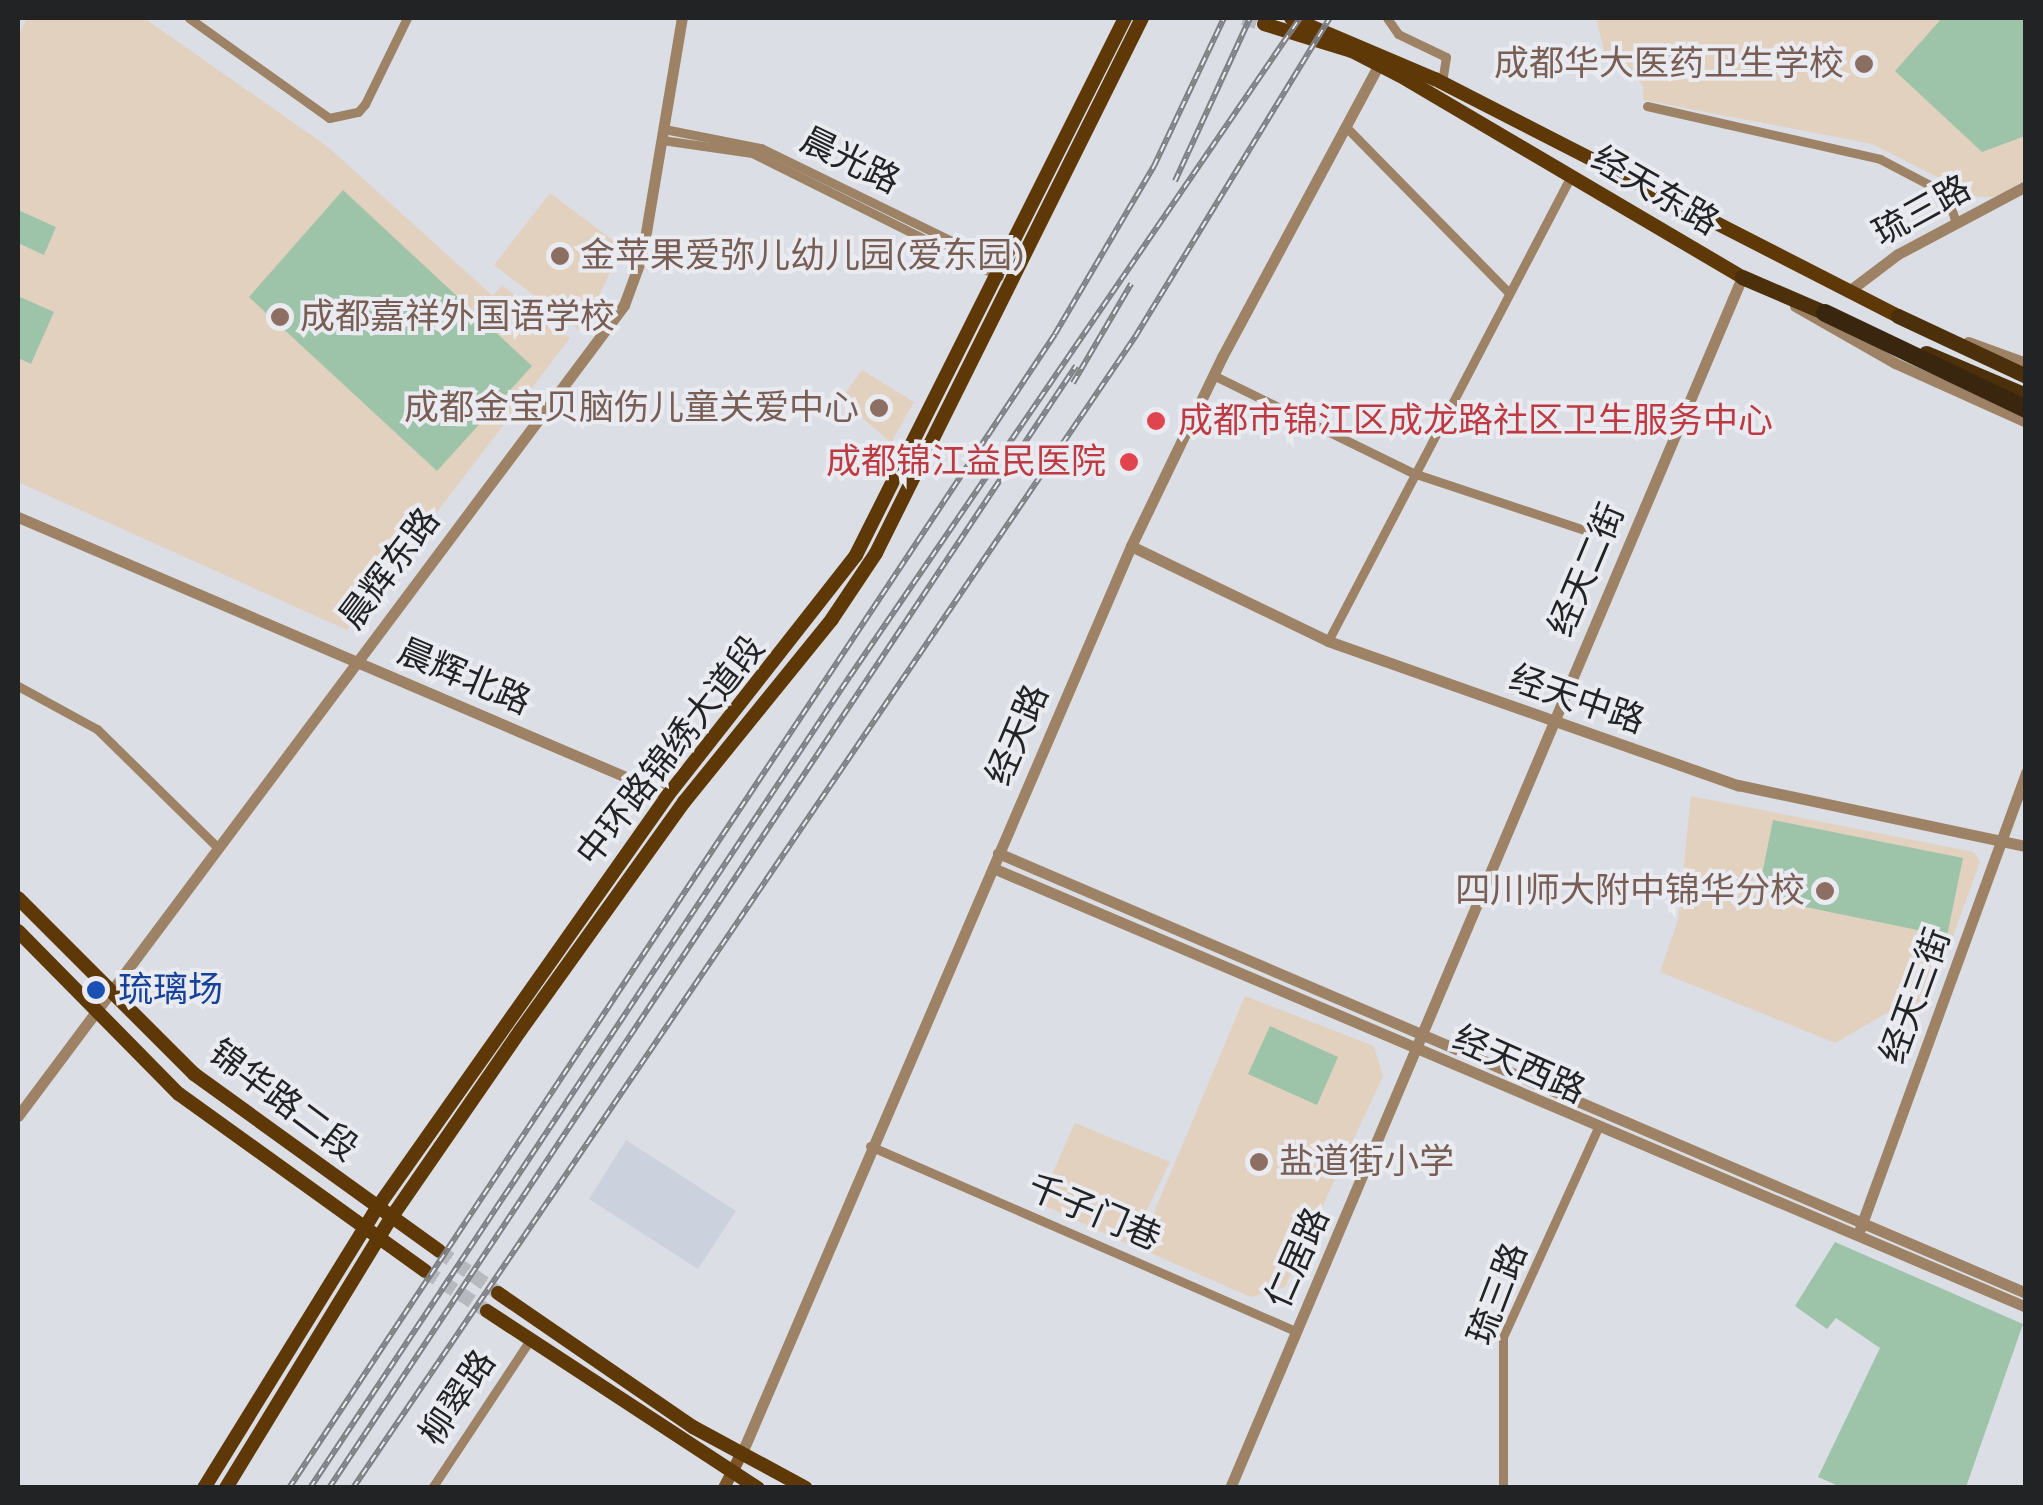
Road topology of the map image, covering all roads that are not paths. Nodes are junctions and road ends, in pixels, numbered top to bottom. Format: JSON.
{"nodes":[{"id":1,"x":190,"y":18,"type":"edge"},
{"id":2,"x":406,"y":18,"type":"edge"},
{"id":3,"x":682,"y":18,"type":"edge"},
{"id":4,"x":1124,"y":18,"type":"edge"},
{"id":5,"x":1142,"y":18,"type":"edge"},
{"id":6,"x":1290,"y":18,"type":"edge"},
{"id":7,"x":1387,"y":18,"type":"edge"},
{"id":8,"x":1264,"y":24,"type":"dead end"},
{"id":9,"x":1381,"y":59,"type":"junction"},
{"id":10,"x":1442,"y":83,"type":"junction"},
{"id":11,"x":1647,"y":106,"type":"dead end"},
{"id":12,"x":1345,"y":126,"type":"junction"},
{"id":13,"x":663,"y":134,"type":"junction"},
{"id":14,"x":1570,"y":176,"type":"junction"},
{"id":15,"x":2026,"y":186,"type":"edge"},
{"id":16,"x":1956,"y":224,"type":"junction"},
{"id":17,"x":1001,"y":271,"type":"junction"},
{"id":18,"x":1742,"y":277,"type":"junction"},
{"id":19,"x":1849,"y":291,"type":"junction"},
{"id":20,"x":1509,"y":293,"type":"junction"},
{"id":21,"x":1825,"y":313,"type":"junction"},
{"id":22,"x":1898,"y":316,"type":"junction"},
{"id":23,"x":2026,"y":362,"type":"edge"},
{"id":24,"x":1213,"y":375,"type":"junction"},
{"id":25,"x":2026,"y":376,"type":"edge"},
{"id":26,"x":2026,"y":395,"type":"edge"},
{"id":27,"x":2026,"y":409,"type":"edge"},
{"id":28,"x":2026,"y":422,"type":"edge"},
{"id":29,"x":1413,"y":473,"type":"junction"},
{"id":30,"x":18,"y":518,"type":"edge"},
{"id":31,"x":1590,"y":532,"type":"dead end"},
{"id":32,"x":1131,"y":546,"type":"junction"},
{"id":33,"x":1328,"y":641,"type":"junction"},
{"id":34,"x":355,"y":660,"type":"junction"},
{"id":35,"x":18,"y":686,"type":"edge"},
{"id":36,"x":1554,"y":718,"type":"junction"},
{"id":37,"x":2026,"y":772,"type":"edge"},
{"id":38,"x":668,"y":795,"type":"junction"},
{"id":39,"x":2003,"y":836,"type":"junction"},
{"id":40,"x":216,"y":846,"type":"junction"},
{"id":41,"x":2026,"y":846,"type":"edge"},
{"id":42,"x":998,"y":853,"type":"junction"},
{"id":43,"x":992,"y":868,"type":"junction"},
{"id":44,"x":18,"y":898,"type":"edge"},
{"id":45,"x":18,"y":930,"type":"edge"},
{"id":46,"x":109,"y":988,"type":"junction"},
{"id":47,"x":96,"y":1014,"type":"junction"},
{"id":48,"x":1426,"y":1036,"type":"junction"},
{"id":49,"x":1420,"y":1052,"type":"junction"},
{"id":50,"x":18,"y":1116,"type":"edge"},
{"id":51,"x":1597,"y":1130,"type":"junction"},
{"id":52,"x":870,"y":1146,"type":"junction"},
{"id":53,"x":377,"y":1208,"type":"junction"},
{"id":54,"x":391,"y":1218,"type":"junction"},
{"id":55,"x":1859,"y":1232,"type":"junction"},
{"id":56,"x":370,"y":1236,"type":"junction"},
{"id":57,"x":439,"y":1251,"type":"tunnel mouth"},
{"id":58,"x":425,"y":1272,"type":"tunnel mouth"},
{"id":59,"x":2026,"y":1292,"type":"edge"},
{"id":60,"x":498,"y":1293,"type":"tunnel mouth"},
{"id":61,"x":2026,"y":1307,"type":"edge"},
{"id":62,"x":487,"y":1312,"type":"tunnel mouth"},
{"id":63,"x":1296,"y":1331,"type":"junction"},
{"id":64,"x":530,"y":1340,"type":"junction"},
{"id":65,"x":740,"y":1455,"type":"junction"},
{"id":66,"x":728,"y":1481,"type":"edge"},
{"id":67,"x":204,"y":1488,"type":"edge"},
{"id":68,"x":226,"y":1488,"type":"edge"},
{"id":69,"x":432,"y":1488,"type":"edge"},
{"id":70,"x":758,"y":1488,"type":"edge"},
{"id":71,"x":806,"y":1488,"type":"edge"},
{"id":72,"x":1230,"y":1488,"type":"edge"},
{"id":73,"x":1503,"y":1488,"type":"edge"}],
"edges":[{"from":1,"to":2,"type":"street"},
{"from":3,"to":13,"type":"street","name":"晨辉东路"},
{"from":4,"to":17,"type":"main road","name":"中环路锦绣大道段"},
{"from":5,"to":54,"type":"main road","name":"中环路锦绣大道段"},
{"from":6,"to":9,"type":"main road","name":"经天东路"},
{"from":7,"to":10,"type":"street"},
{"from":8,"to":9,"type":"main road","name":"经天东路"},
{"from":9,"to":10,"type":"main road","name":"经天东路"},
{"from":9,"to":12,"type":"street","name":"经天路"},
{"from":9,"to":14,"type":"main road","name":"经天东路"},
{"from":10,"to":19,"type":"main road","name":"经天东路"},
{"from":11,"to":16,"type":"street"},
{"from":12,"to":20,"type":"street"},
{"from":12,"to":24,"type":"street","name":"经天路"},
{"from":13,"to":17,"type":"street","name":"晨光路"},
{"from":13,"to":34,"type":"street","name":"晨辉东路"},
{"from":14,"to":18,"type":"main road","name":"经天东路"},
{"from":14,"to":20,"type":"street"},
{"from":15,"to":16,"type":"street","name":"琉三路"},
{"from":16,"to":19,"type":"street","name":"琉三路"},
{"from":17,"to":38,"type":"main road","name":"中环路锦绣大道段"},
{"from":18,"to":21,"type":"highway","name":"经天东路"},
{"from":18,"to":28,"type":"street"},
{"from":18,"to":36,"type":"street","name":"经天二街"},
{"from":19,"to":22,"type":"main road","name":"经天东路"},
{"from":20,"to":29,"type":"street"},
{"from":21,"to":26,"type":"highway","name":"经天东路"},
{"from":21,"to":27,"type":"highway"},
{"from":22,"to":23,"type":"street"},
{"from":22,"to":25,"type":"highway","name":"经天东路"},
{"from":24,"to":29,"type":"street"},
{"from":24,"to":32,"type":"street","name":"经天路"},
{"from":29,"to":31,"type":"street"},
{"from":29,"to":33,"type":"street"},
{"from":30,"to":34,"type":"street","name":"晨辉北路"},
{"from":32,"to":33,"type":"street","name":"经天中路"},
{"from":32,"to":42,"type":"street","name":"经天路"},
{"from":33,"to":36,"type":"street","name":"经天中路"},
{"from":34,"to":38,"type":"street","name":"晨辉北路"},
{"from":34,"to":40,"type":"street","name":"晨辉东路"},
{"from":35,"to":40,"type":"street"},
{"from":36,"to":39,"type":"street","name":"经天中路"},
{"from":36,"to":48,"type":"street","name":"经天二街"},
{"from":37,"to":39,"type":"street","name":"经天三街"},
{"from":38,"to":53,"type":"main road","name":"中环路锦绣大道段"},
{"from":39,"to":41,"type":"street","name":"经天中路"},
{"from":39,"to":55,"type":"street","name":"经天三街"},
{"from":40,"to":46,"type":"street","name":"晨辉东路"},
{"from":42,"to":43,"type":"street","name":"经天路"},
{"from":42,"to":48,"type":"street","name":"经天西路"},
{"from":43,"to":49,"type":"street","name":"经天西路"},
{"from":43,"to":52,"type":"street","name":"经天路"},
{"from":44,"to":46,"type":"main road","name":"锦华路二段"},
{"from":45,"to":47,"type":"main road","name":"锦华路二段"},
{"from":46,"to":47,"type":"street","name":"晨辉东路"},
{"from":46,"to":53,"type":"main road","name":"锦华路二段"},
{"from":47,"to":50,"type":"street","name":"晨辉东路"},
{"from":47,"to":56,"type":"main road","name":"锦华路二段"},
{"from":48,"to":49,"type":"street","name":"经天二街"},
{"from":48,"to":55,"type":"street","name":"经天西路"},
{"from":49,"to":51,"type":"street","name":"经天西路"},
{"from":49,"to":63,"type":"street","name":"仁居路"},
{"from":51,"to":55,"type":"street","name":"经天西路"},
{"from":51,"to":73,"type":"street","name":"琉三路"},
{"from":52,"to":63,"type":"street","name":"千子门巷"},
{"from":52,"to":65,"type":"street","name":"经天路"},
{"from":53,"to":54,"type":"main road","name":"锦华路二段"},
{"from":53,"to":56,"type":"main road","name":"中环路锦绣大道段"},
{"from":54,"to":56,"type":"main road","name":"中环路锦绣大道段"},
{"from":54,"to":57,"type":"main road","name":"锦华路二段"},
{"from":55,"to":59,"type":"street","name":"经天西路"},
{"from":55,"to":61,"type":"street","name":"经天西路"},
{"from":56,"to":58,"type":"main road","name":"锦华路二段"},
{"from":56,"to":67,"type":"main road","name":"中环路锦绣大道段"},
{"from":56,"to":68,"type":"main road","name":"中环路锦绣大道段"},
{"from":60,"to":65,"type":"main road"},
{"from":62,"to":64,"type":"main road"},
{"from":63,"to":72,"type":"street","name":"仁居路"},
{"from":64,"to":66,"type":"main road"},
{"from":64,"to":69,"type":"street","name":"柳翠路"},
{"from":65,"to":66,"type":"main road"},
{"from":65,"to":71,"type":"main road"},
{"from":66,"to":70,"type":"main road"}]}
